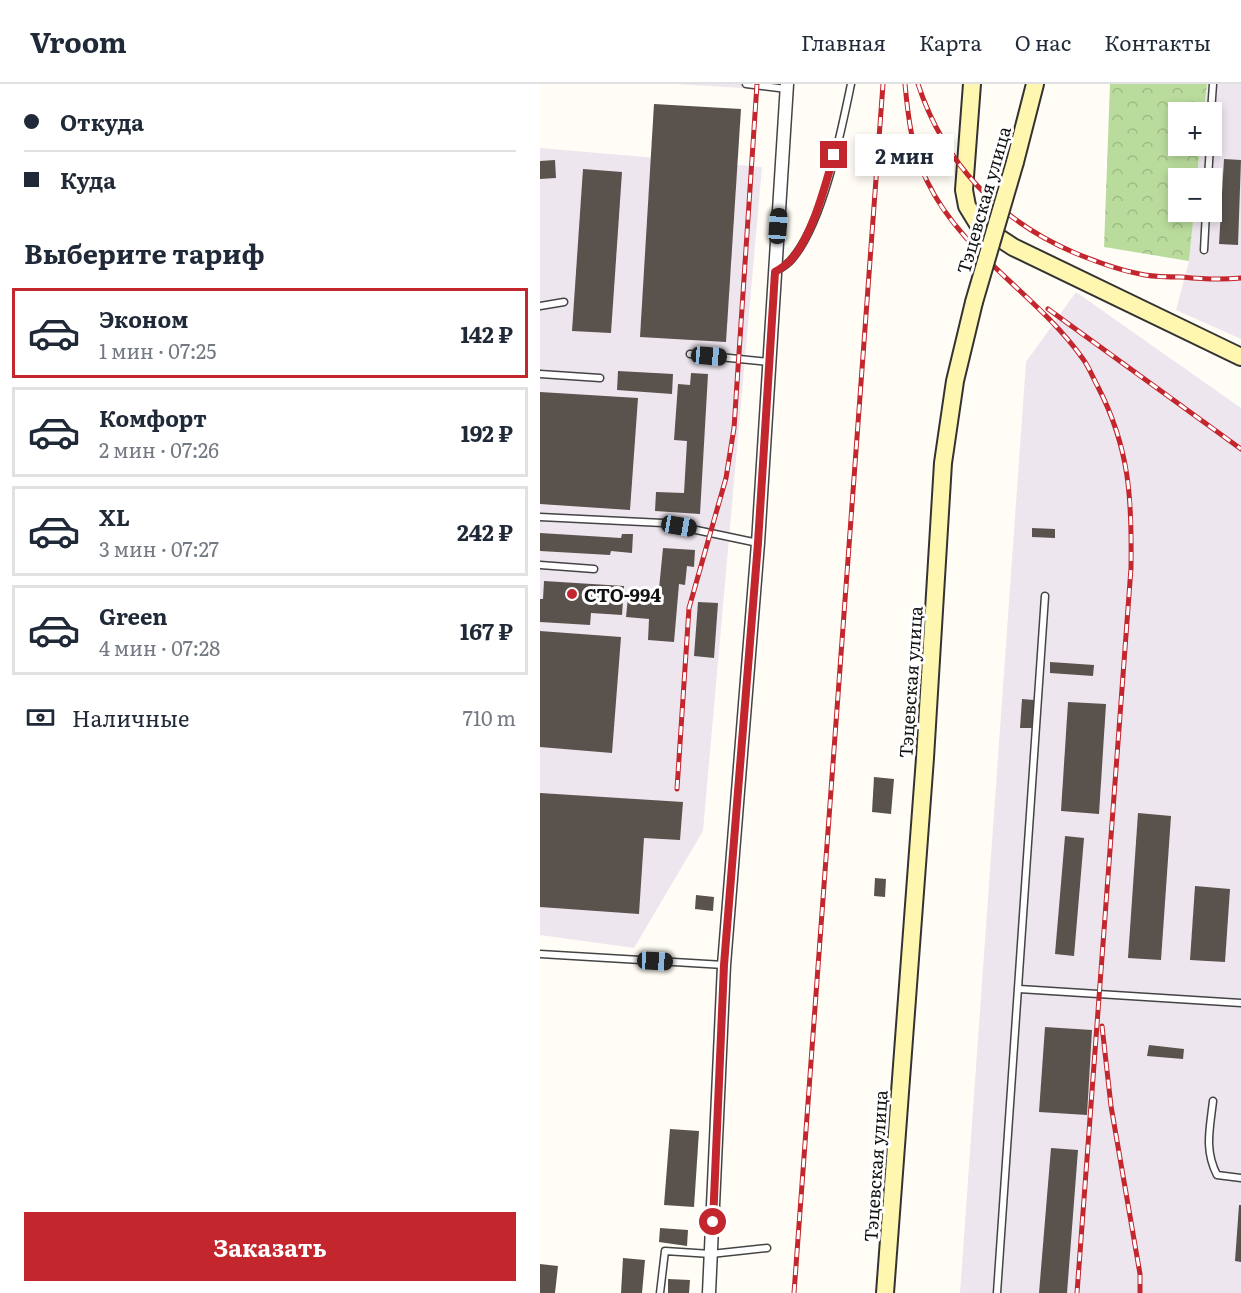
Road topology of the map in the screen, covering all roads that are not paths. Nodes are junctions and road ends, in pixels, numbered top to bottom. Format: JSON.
{"nodes":[{"id":1,"x":746,"y":84,"type":"edge"},
{"id":2,"x":851,"y":84,"type":"edge"},
{"id":3,"x":972,"y":84,"type":"edge"},
{"id":4,"x":1035,"y":84,"type":"edge"},
{"id":5,"x":1213,"y":84,"type":"edge"},
{"id":6,"x":787,"y":86,"type":"edge"},
{"id":7,"x":1212,"y":102,"type":"edge"},
{"id":8,"x":1205,"y":222,"type":"edge"},
{"id":9,"x":1204,"y":250,"type":"dead end"},
{"id":10,"x":775,"y":272,"type":"junction"},
{"id":11,"x":564,"y":302,"type":"dead end"},
{"id":12,"x":540,"y":306,"type":"edge"},
{"id":13,"x":690,"y":354,"type":"dead end"},
{"id":14,"x":1241,"y":357,"type":"edge"},
{"id":15,"x":768,"y":362,"type":"junction"},
{"id":16,"x":540,"y":374,"type":"edge"},
{"id":17,"x":600,"y":378,"type":"dead end"},
{"id":18,"x":540,"y":517,"type":"edge"},
{"id":19,"x":758,"y":543,"type":"junction"},
{"id":20,"x":540,"y":565,"type":"edge"},
{"id":21,"x":594,"y":569,"type":"dead end"},
{"id":22,"x":1045,"y":596,"type":"dead end"},
{"id":23,"x":540,"y":954,"type":"edge"},
{"id":24,"x":724,"y":965,"type":"junction"},
{"id":25,"x":1019,"y":989,"type":"junction"},
{"id":26,"x":1241,"y":1003,"type":"edge"},
{"id":27,"x":1213,"y":1101,"type":"dead end"},
{"id":28,"x":1241,"y":1178,"type":"edge"},
{"id":29,"x":767,"y":1248,"type":"dead end"},
{"id":30,"x":711,"y":1254,"type":"junction"},
{"id":31,"x":660,"y":1293,"type":"edge"},
{"id":32,"x":709,"y":1293,"type":"edge"},
{"id":33,"x":885,"y":1293,"type":"edge"},
{"id":34,"x":996,"y":1293,"type":"edge"}],
"edges":[{"from":1,"to":6,"type":"lane"},
{"from":2,"to":10,"type":"lane"},
{"from":3,"to":14,"type":"street"},
{"from":4,"to":33,"type":"street","name":"Тэцевская улица","bridge":true},
{"from":5,"to":7,"type":"lane"},
{"from":6,"to":10,"type":"street"},
{"from":8,"to":9,"type":"lane"},
{"from":10,"to":15,"type":"street"},
{"from":11,"to":12,"type":"lane"},
{"from":13,"to":15,"type":"lane"},
{"from":15,"to":19,"type":"street"},
{"from":16,"to":17,"type":"lane"},
{"from":18,"to":19,"type":"lane"},
{"from":19,"to":24,"type":"street"},
{"from":20,"to":21,"type":"lane"},
{"from":22,"to":25,"type":"lane"},
{"from":23,"to":24,"type":"lane"},
{"from":24,"to":30,"type":"street"},
{"from":25,"to":26,"type":"lane"},
{"from":25,"to":34,"type":"lane"},
{"from":27,"to":28,"type":"lane"},
{"from":29,"to":30,"type":"lane"},
{"from":30,"to":31,"type":"lane"},
{"from":30,"to":32,"type":"street"}]}
